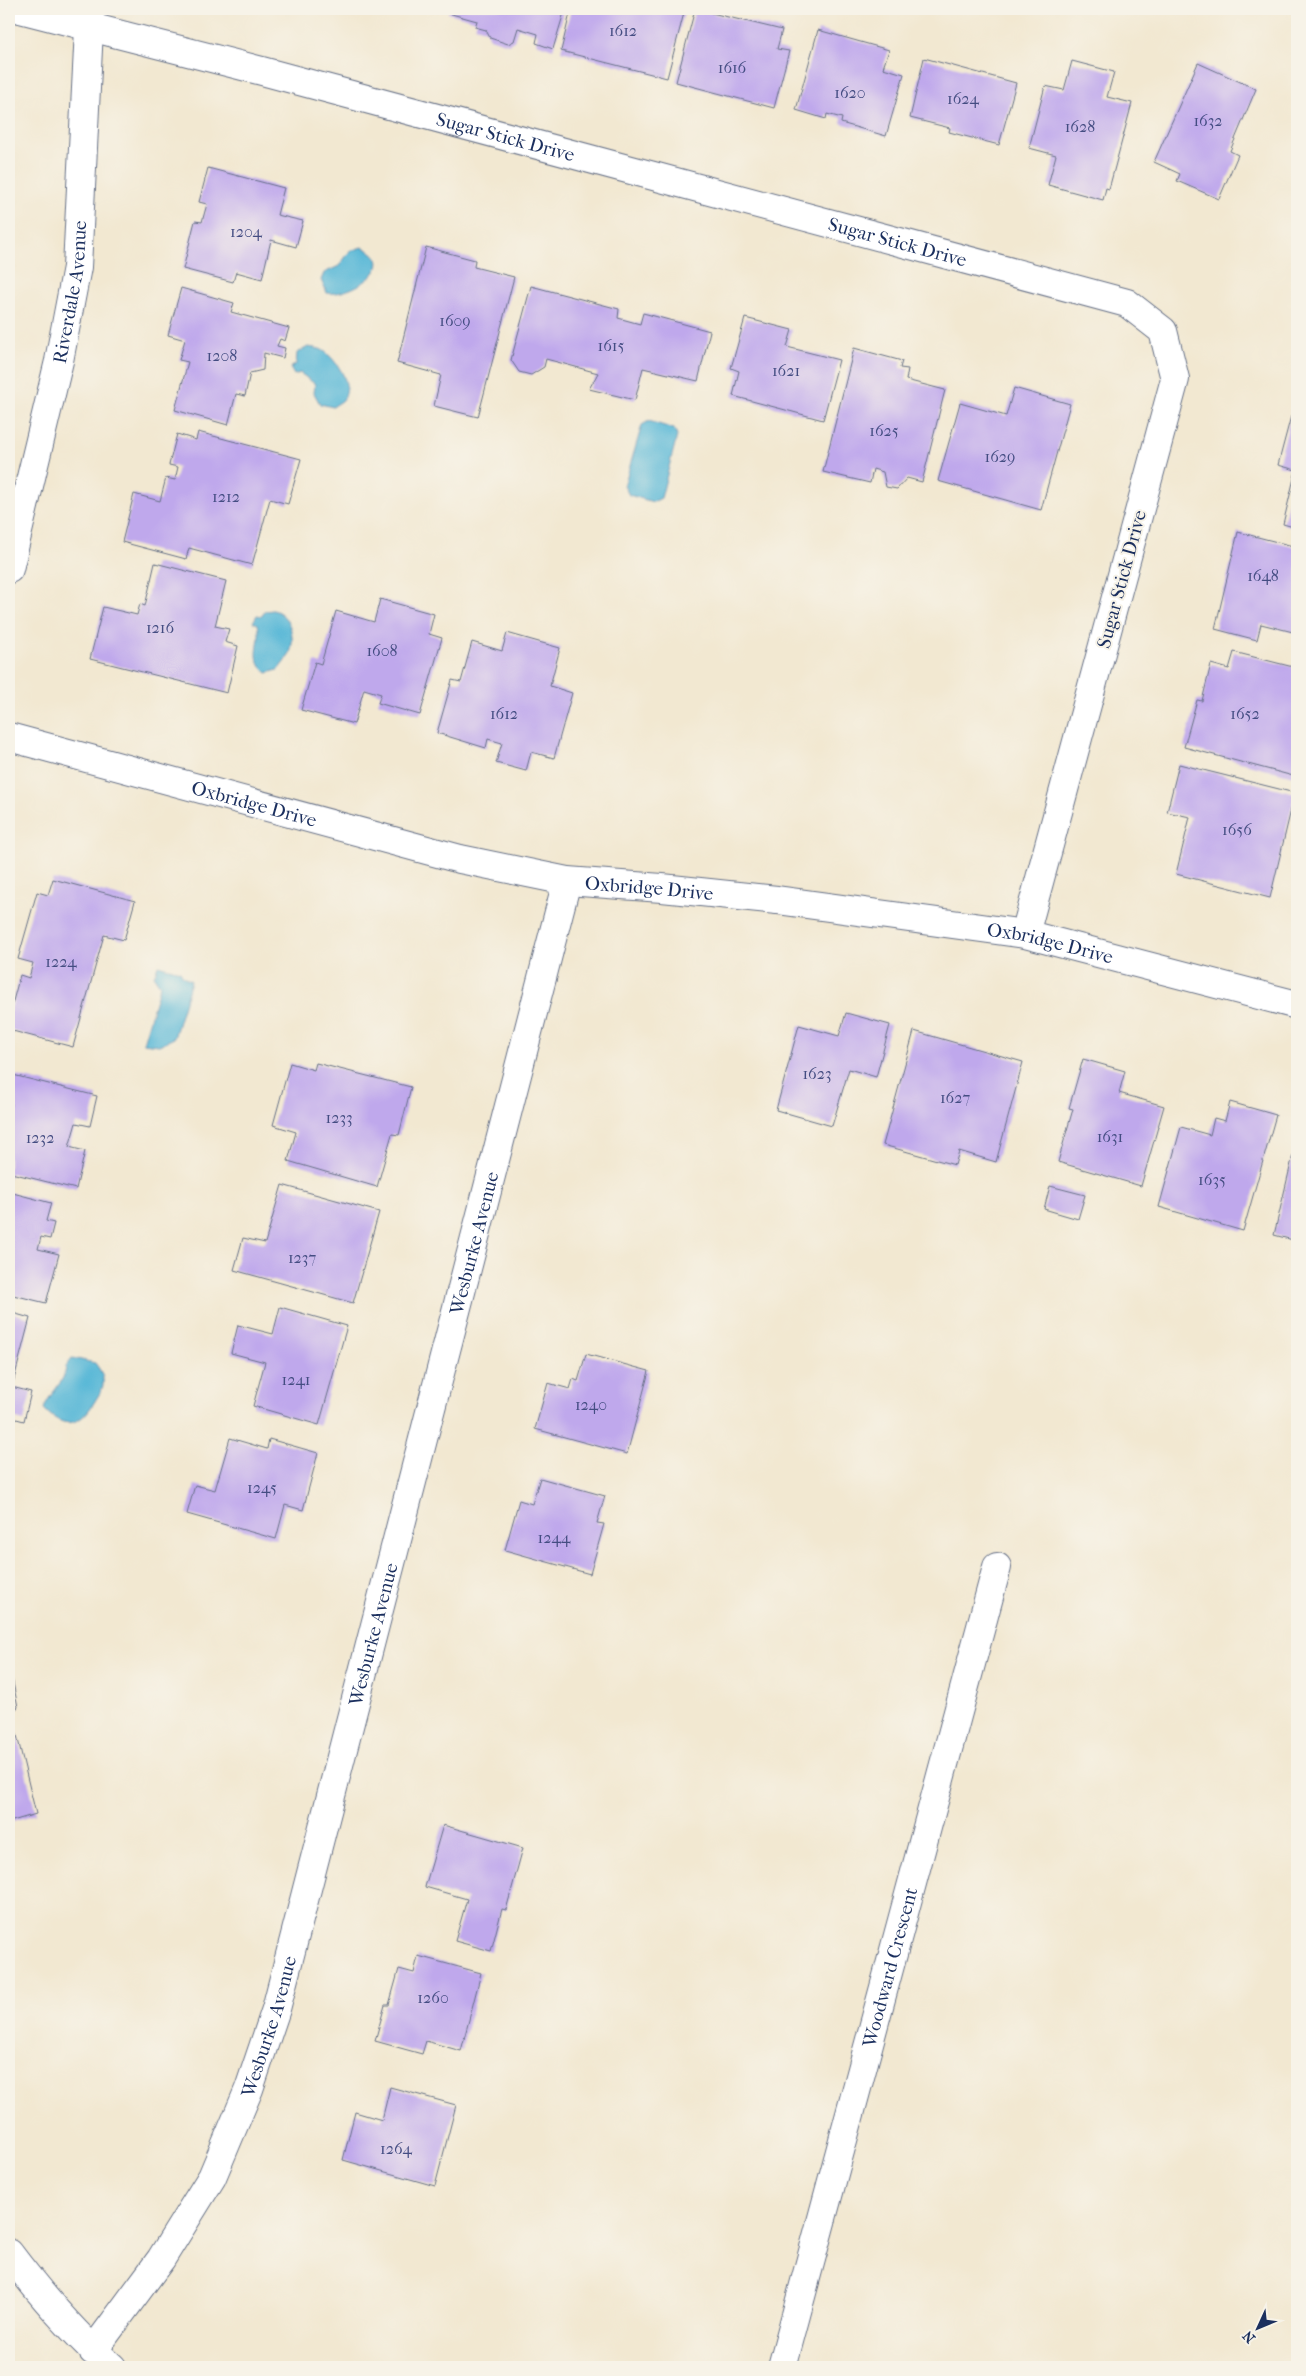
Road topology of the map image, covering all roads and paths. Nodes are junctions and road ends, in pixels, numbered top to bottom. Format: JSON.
{"nodes":[{"id":1,"x":20,"y":9,"type":"edge"},
{"id":2,"x":89,"y":17,"type":"edge"},
{"id":3,"x":9,"y":569,"type":"edge"},
{"id":4,"x":9,"y":737,"type":"edge"},
{"id":5,"x":567,"y":882,"type":"junction"},
{"id":6,"x":1024,"y":934,"type":"junction"},
{"id":7,"x":1297,"y":1005,"type":"edge"},
{"id":8,"x":997,"y":1567,"type":"dead end"},
{"id":9,"x":9,"y":2253,"type":"edge"},
{"id":10,"x":102,"y":2359,"type":"edge"},
{"id":11,"x":782,"y":2367,"type":"edge"}],
"edges":[{"from":1,"to":2,"type":"street","name":"Sugar Stick Drive"},
{"from":2,"to":3,"type":"street","name":"Riverdale Avenue"},
{"from":2,"to":6,"type":"street","name":"Sugar Stick Drive"},
{"from":4,"to":5,"type":"street","name":"Oxbridge Drive"},
{"from":5,"to":6,"type":"street","name":"Oxbridge Drive"},
{"from":5,"to":10,"type":"street","name":"Wesburke Avenue"},
{"from":6,"to":7,"type":"street","name":"Oxbridge Drive"},
{"from":8,"to":11,"type":"street","name":"Woodward Crescent"},
{"from":9,"to":10,"type":"street"}]}
